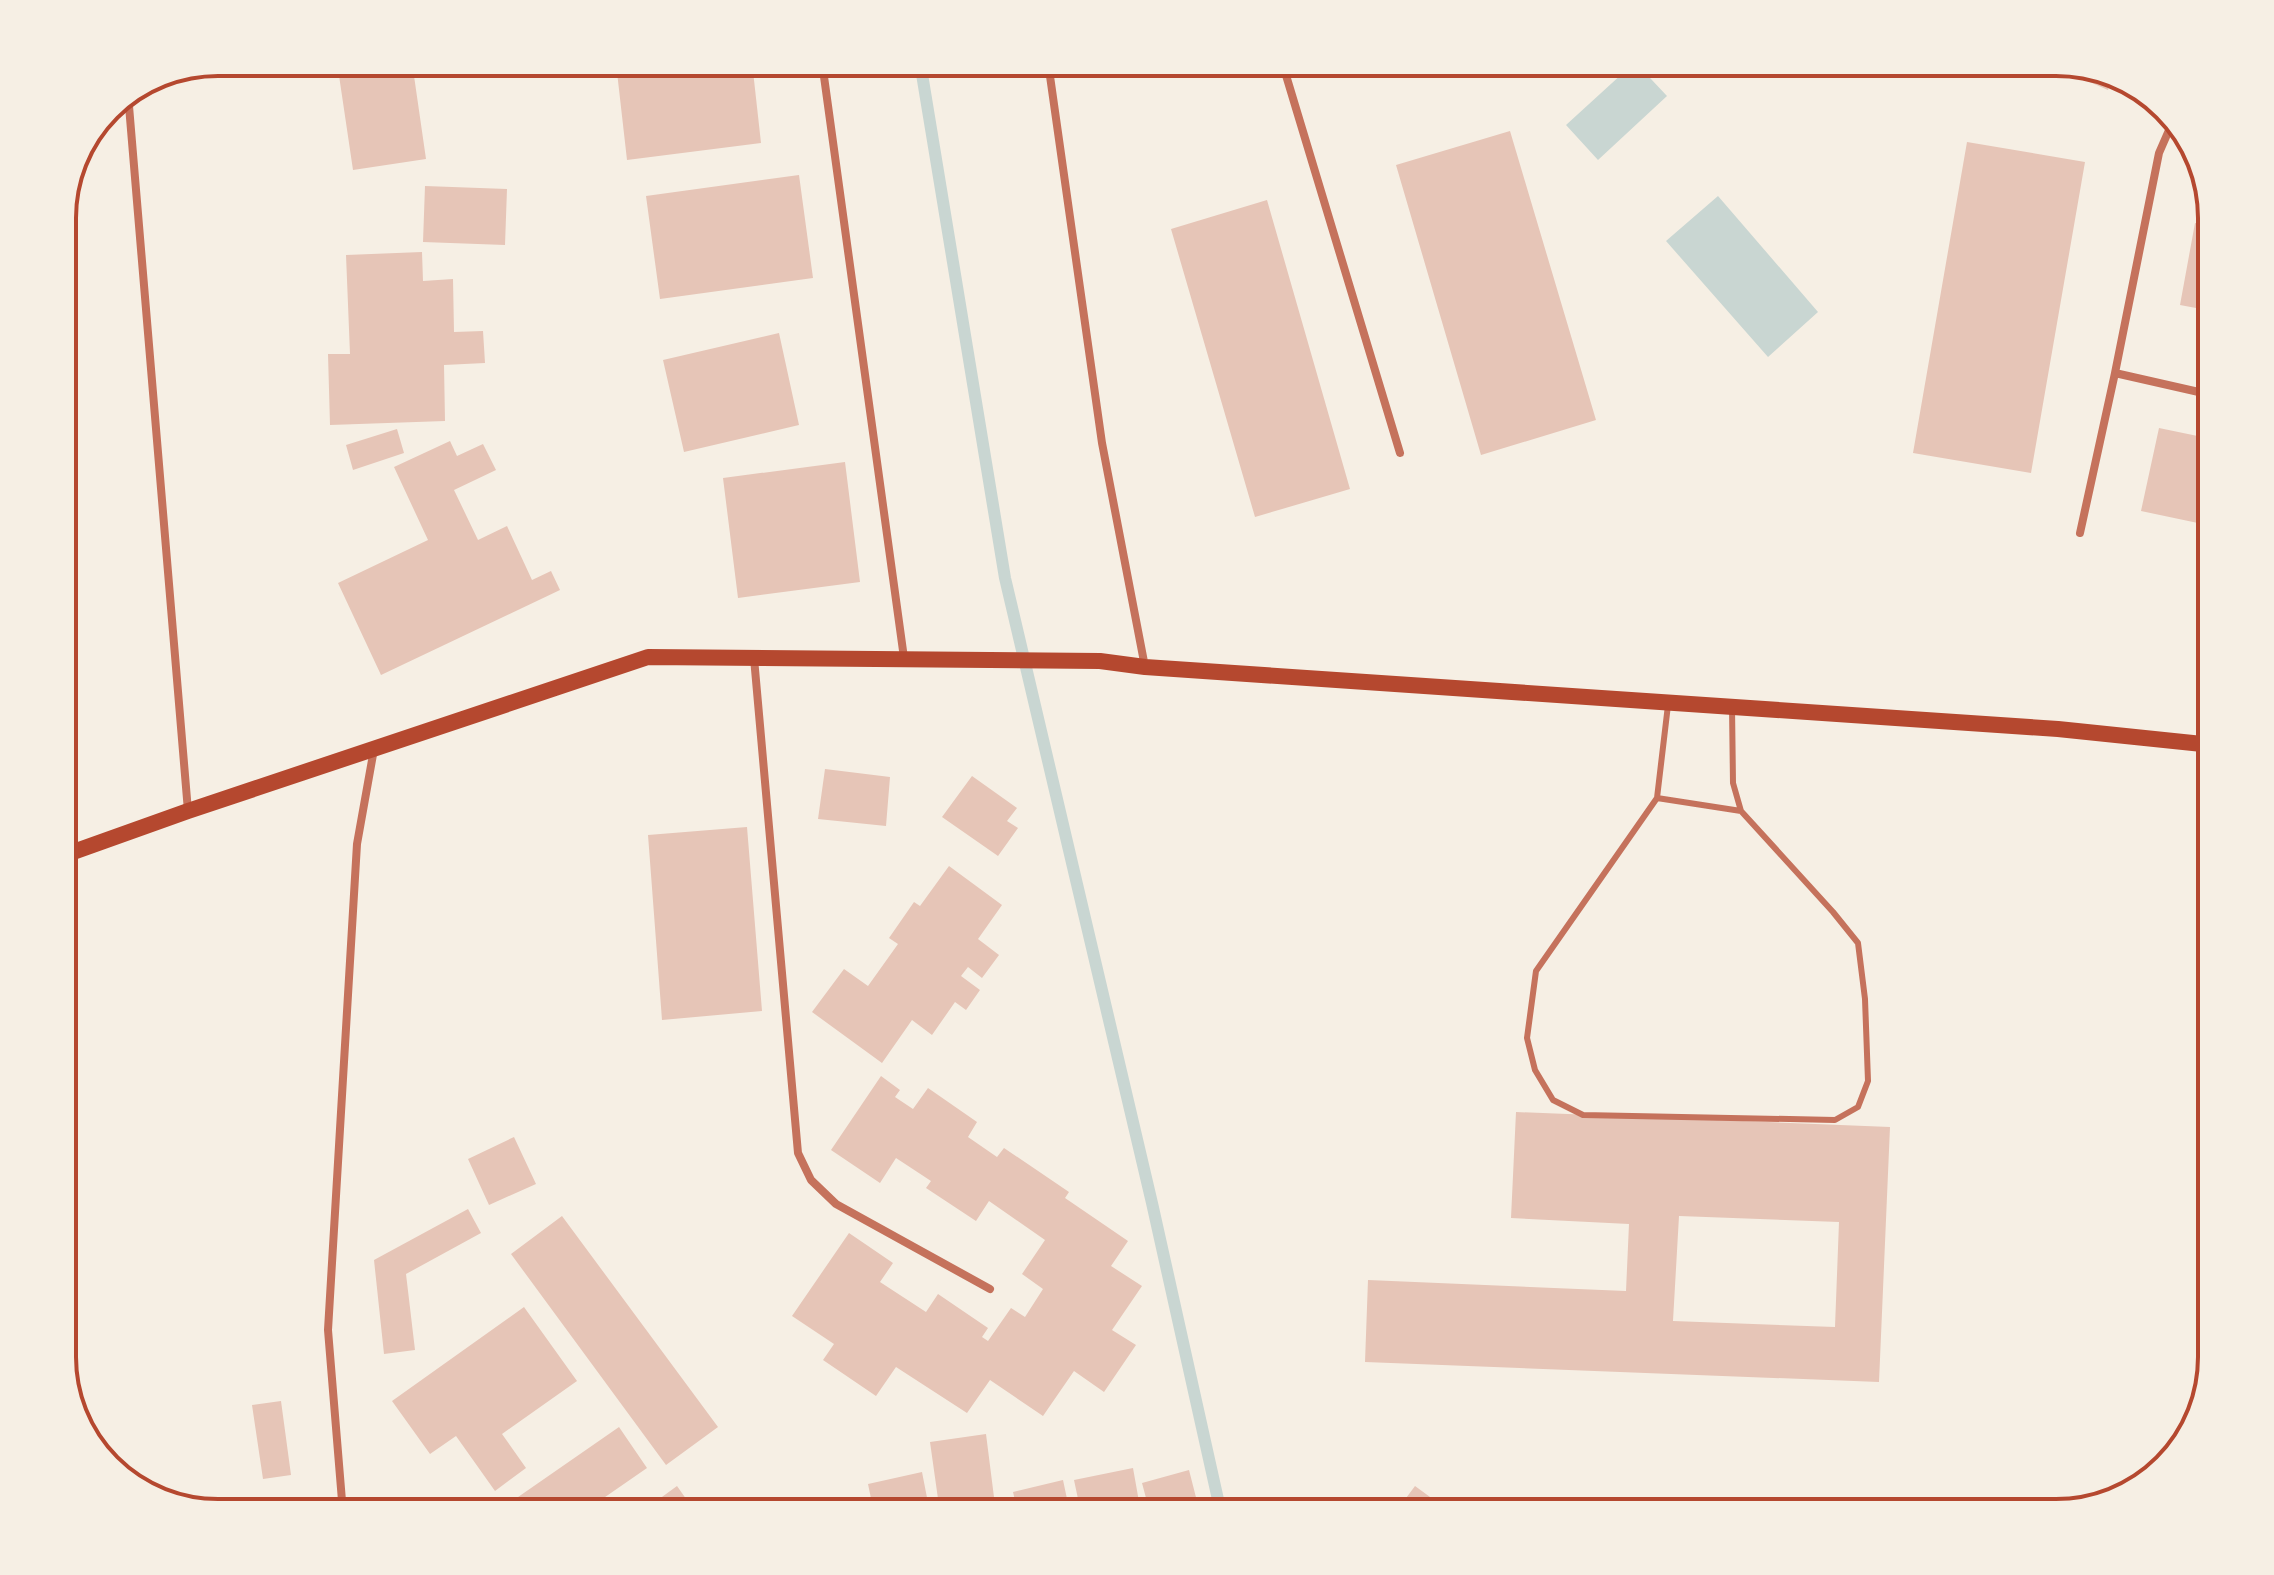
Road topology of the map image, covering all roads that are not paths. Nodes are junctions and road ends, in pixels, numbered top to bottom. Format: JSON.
{"nodes":[{"id":1,"x":824,"y":76,"type":"edge"},
{"id":2,"x":1050,"y":76,"type":"edge"},
{"id":3,"x":1286,"y":76,"type":"edge"},
{"id":4,"x":129,"y":107,"type":"edge"},
{"id":5,"x":2168,"y":131,"type":"edge"},
{"id":6,"x":2115,"y":373,"type":"junction"},
{"id":7,"x":2198,"y":392,"type":"edge"},
{"id":8,"x":1400,"y":453,"type":"dead end"},
{"id":9,"x":2080,"y":533,"type":"dead end"},
{"id":10,"x":754,"y":658,"type":"junction"},
{"id":11,"x":904,"y":658,"type":"junction"},
{"id":12,"x":1145,"y":667,"type":"junction"},
{"id":13,"x":1669,"y":703,"type":"junction"},
{"id":14,"x":1732,"y":707,"type":"junction"},
{"id":15,"x":2198,"y":744,"type":"edge"},
{"id":16,"x":374,"y":747,"type":"junction"},
{"id":17,"x":1657,"y":798,"type":"junction"},
{"id":18,"x":188,"y":811,"type":"junction"},
{"id":19,"x":1741,"y":811,"type":"junction"},
{"id":20,"x":76,"y":851,"type":"edge"},
{"id":21,"x":990,"y":1289,"type":"dead end"},
{"id":22,"x":342,"y":1499,"type":"edge"}],
"edges":[{"from":1,"to":11,"type":"street"},
{"from":2,"to":12,"type":"street"},
{"from":3,"to":8,"type":"street"},
{"from":4,"to":18,"type":"street"},
{"from":5,"to":6,"type":"street"},
{"from":6,"to":7,"type":"street"},
{"from":6,"to":9,"type":"street"},
{"from":10,"to":11,"type":"main road"},
{"from":10,"to":16,"type":"main road"},
{"from":10,"to":21,"type":"street"},
{"from":11,"to":12,"type":"main road"},
{"from":12,"to":13,"type":"main road"},
{"from":13,"to":14,"type":"main road"},
{"from":13,"to":17,"type":"lane"},
{"from":14,"to":15,"type":"main road"},
{"from":14,"to":19,"type":"lane"},
{"from":16,"to":18,"type":"main road"},
{"from":16,"to":22,"type":"street"},
{"from":17,"to":19,"type":"lane"},
{"from":17,"to":19,"type":"lane"},
{"from":18,"to":20,"type":"main road"}]}
